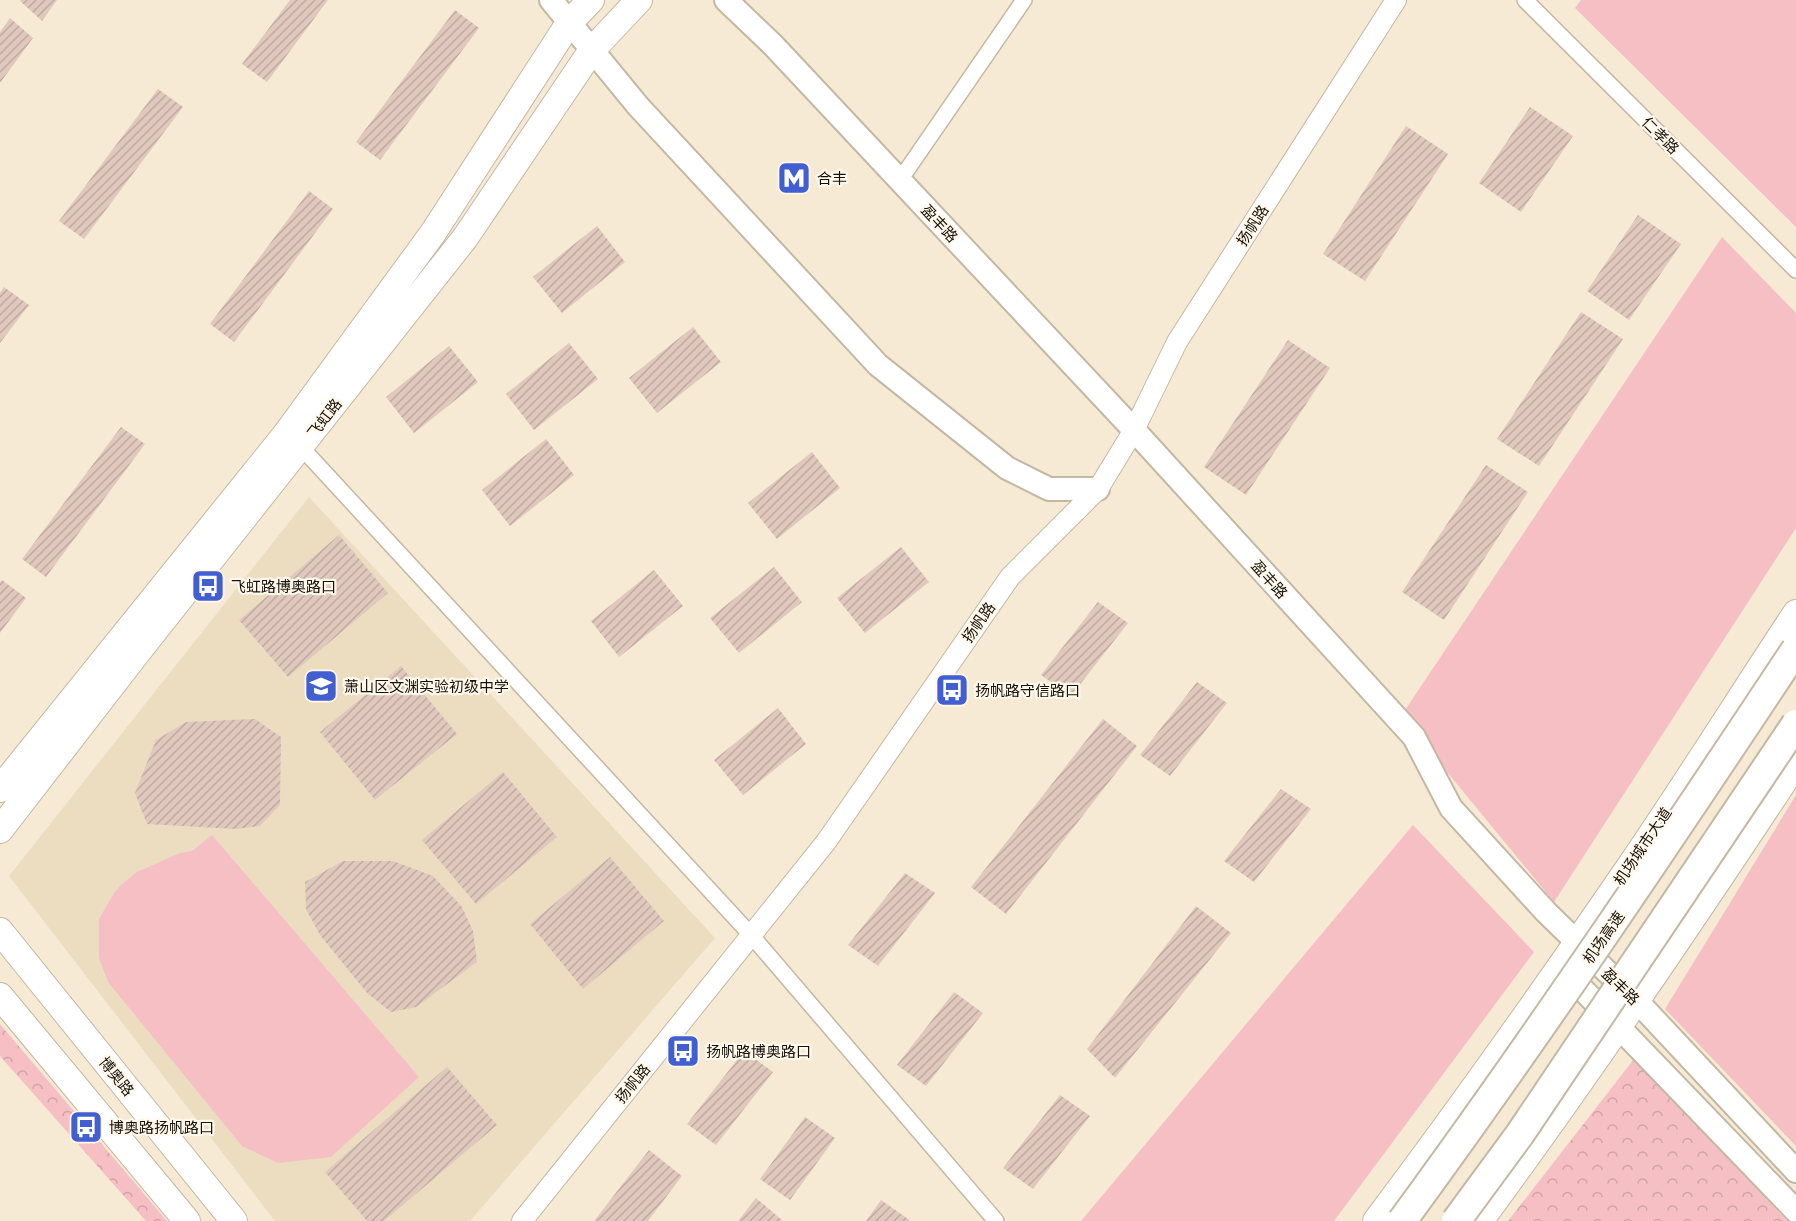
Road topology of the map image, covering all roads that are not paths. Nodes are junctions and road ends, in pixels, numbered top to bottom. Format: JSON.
{"nodes":[{"id":1,"x":551,"y":0,"type":"edge"},
{"id":2,"x":591,"y":0,"type":"edge"},
{"id":3,"x":639,"y":0,"type":"edge"},
{"id":4,"x":726,"y":0,"type":"edge"},
{"id":5,"x":1024,"y":0,"type":"edge"},
{"id":6,"x":1396,"y":0,"type":"edge"},
{"id":7,"x":1525,"y":0,"type":"edge"},
{"id":8,"x":569,"y":23,"type":"junction"},
{"id":9,"x":592,"y":50,"type":"junction"},
{"id":10,"x":900,"y":180,"type":"junction"},
{"id":11,"x":1796,"y":270,"type":"edge"},
{"id":12,"x":1134,"y":430,"type":"junction"},
{"id":13,"x":301,"y":447,"type":"junction"},
{"id":14,"x":1098,"y":489,"type":"junction"},
{"id":15,"x":1796,"y":613,"type":"edge"},
{"id":16,"x":1796,"y":649,"type":"edge"},
{"id":17,"x":1796,"y":724,"type":"edge"},
{"id":18,"x":1796,"y":763,"type":"edge"},
{"id":19,"x":0,"y":789,"type":"edge"},
{"id":20,"x":0,"y":830,"type":"edge"},
{"id":21,"x":0,"y":931,"type":"edge"},
{"id":22,"x":751,"y":935,"type":"junction"},
{"id":23,"x":1577,"y":944,"type":"junction"},
{"id":24,"x":1561,"y":966,"type":"junction"},
{"id":25,"x":0,"y":996,"type":"edge"},
{"id":26,"x":1636,"y":1000,"type":"junction"},
{"id":27,"x":1618,"y":1026,"type":"junction"},
{"id":28,"x":1796,"y":1171,"type":"edge"},
{"id":29,"x":1796,"y":1211,"type":"edge"},
{"id":30,"x":187,"y":1221,"type":"edge"},
{"id":31,"x":234,"y":1221,"type":"edge"},
{"id":32,"x":522,"y":1221,"type":"edge"},
{"id":33,"x":996,"y":1221,"type":"edge"},
{"id":34,"x":1376,"y":1221,"type":"edge"},
{"id":35,"x":1402,"y":1221,"type":"edge"},
{"id":36,"x":1456,"y":1221,"type":"edge"},
{"id":37,"x":1480,"y":1221,"type":"edge"}],
"edges":[{"from":1,"to":8,"type":"main road"},
{"from":2,"to":8,"type":"main road","name":"飞虹路"},
{"from":3,"to":9,"type":"main road","name":"飞虹路"},
{"from":4,"to":10,"type":"main road","name":"盈丰路"},
{"from":5,"to":10,"type":"street"},
{"from":6,"to":12,"type":"street","name":"扬帆路"},
{"from":7,"to":11,"type":"street","name":"仁孝路"},
{"from":8,"to":9,"type":"main road"},
{"from":8,"to":19,"type":"main road","name":"飞虹路"},
{"from":9,"to":13,"type":"main road","name":"飞虹路"},
{"from":9,"to":14,"type":"main road"},
{"from":10,"to":12,"type":"main road","name":"盈丰路"},
{"from":12,"to":14,"type":"street","name":"扬帆路"},
{"from":12,"to":23,"type":"main road","name":"盈丰路"},
{"from":13,"to":20,"type":"main road","name":"飞虹路"},
{"from":13,"to":22,"type":"street"},
{"from":14,"to":22,"type":"street","name":"扬帆路"},
{"from":15,"to":23,"type":"main road","name":"机场城市大道"},
{"from":16,"to":35,"type":"highway","name":"机场高速","bridge":true},
{"from":17,"to":36,"type":"highway","bridge":true},
{"from":18,"to":26,"type":"main road"},
{"from":21,"to":31,"type":"main road","name":"博奥路"},
{"from":22,"to":32,"type":"street","name":"扬帆路"},
{"from":22,"to":33,"type":"street"},
{"from":23,"to":24,"type":"main road","name":"机场城市大道"},
{"from":23,"to":26,"type":"main road","name":"盈丰路"},
{"from":24,"to":27,"type":"main road","name":"盈丰路"},
{"from":24,"to":34,"type":"main road","name":"机场城市大道"},
{"from":25,"to":30,"type":"main road"},
{"from":26,"to":27,"type":"main road"},
{"from":26,"to":28,"type":"main road","name":"盈丰路"},
{"from":27,"to":29,"type":"main road","name":"盈丰路"},
{"from":27,"to":37,"type":"main road"}]}
